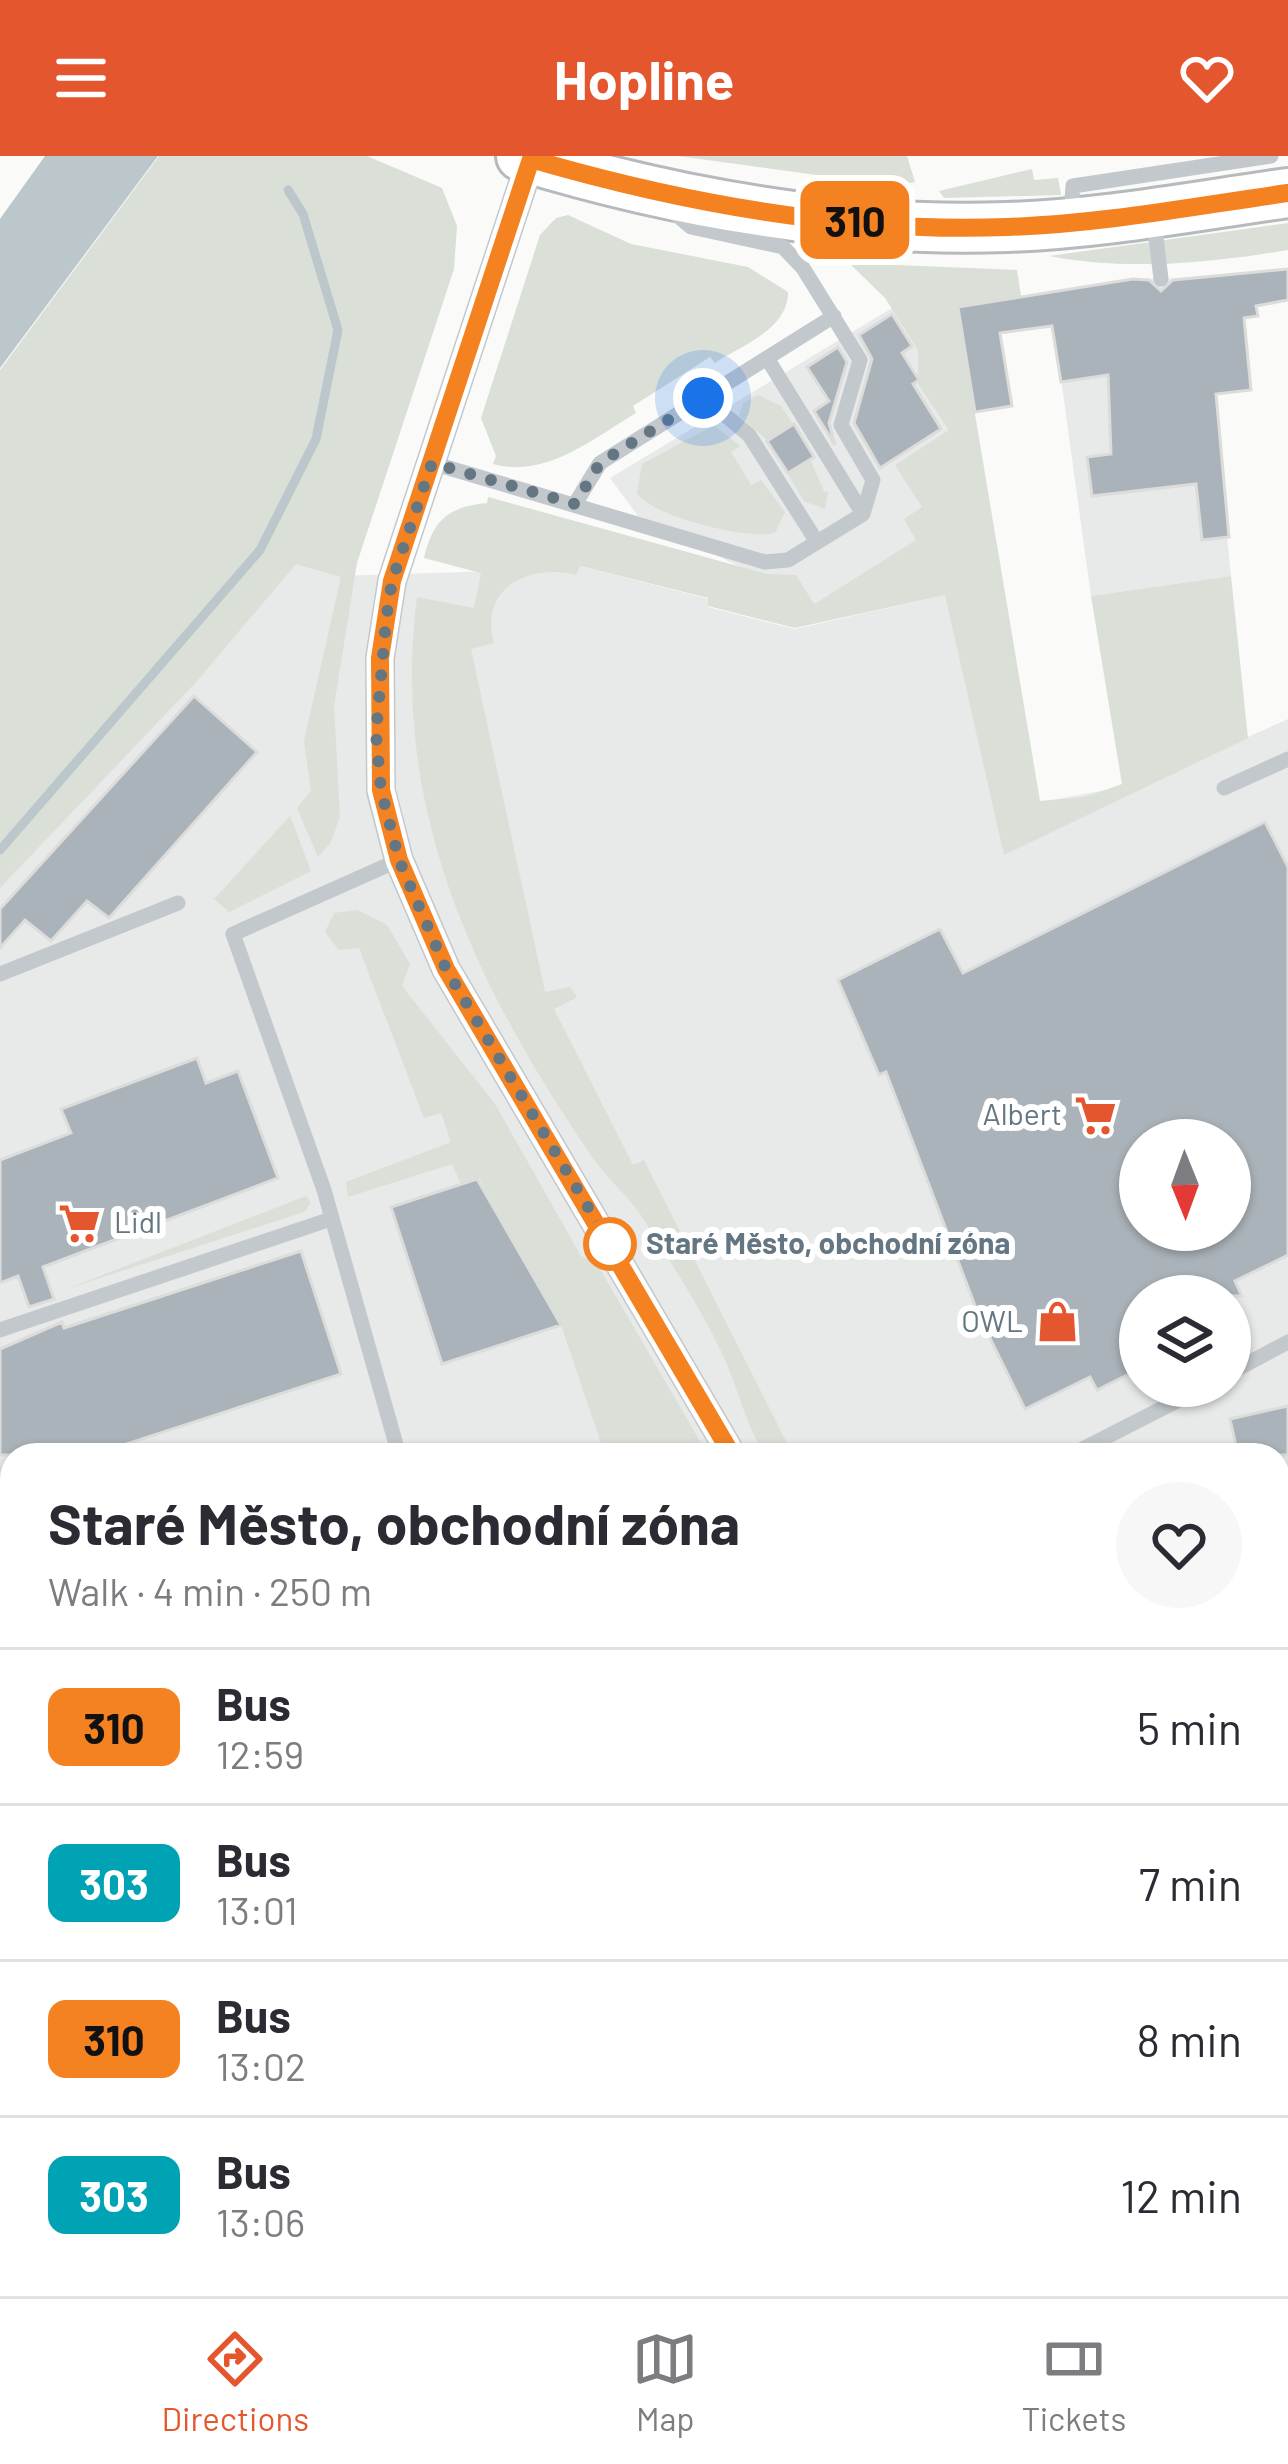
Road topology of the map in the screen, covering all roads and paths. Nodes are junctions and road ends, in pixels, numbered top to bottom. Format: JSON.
{"nodes":[{"id":1,"x":1270,"y":156,"type":"edge"},
{"id":2,"x":528,"y":157,"type":"edge"},
{"id":3,"x":1209,"y":175,"type":"edge"},
{"id":4,"x":645,"y":189,"type":"junction"},
{"id":5,"x":1288,"y":193,"type":"edge"},
{"id":6,"x":1153,"y":212,"type":"junction"},
{"id":7,"x":1070,"y":223,"type":"junction"},
{"id":8,"x":1161,"y":280,"type":"dead end"},
{"id":9,"x":834,"y":316,"type":"junction"},
{"id":10,"x":767,"y":358,"type":"junction"},
{"id":11,"x":703,"y":398,"type":"junction"},
{"id":12,"x":432,"y":463,"type":"junction"},
{"id":13,"x":575,"y":504,"type":"junction"},
{"id":14,"x":863,"y":514,"type":"junction"},
{"id":15,"x":817,"y":542,"type":"junction"},
{"id":16,"x":1288,"y":759,"type":"edge"},
{"id":17,"x":1224,"y":788,"type":"dead end"},
{"id":18,"x":399,"y":860,"type":"junction"},
{"id":19,"x":178,"y":903,"type":"dead end"},
{"id":20,"x":0,"y":974,"type":"edge"},
{"id":21,"x":331,"y":1219,"type":"junction"},
{"id":22,"x":0,"y":1330,"type":"edge"},
{"id":23,"x":1288,"y":1342,"type":"edge"},
{"id":24,"x":1251,"y":1362,"type":"edge"},
{"id":25,"x":1165,"y":1407,"type":"edge"},
{"id":26,"x":396,"y":1443,"type":"edge"},
{"id":27,"x":725,"y":1443,"type":"edge"},
{"id":28,"x":1094,"y":1443,"type":"edge"}],
"edges":[{"from":1,"to":3,"type":"lane"},
{"from":2,"to":4,"type":"main road"},
{"from":2,"to":12,"type":"street"},
{"from":3,"to":5,"type":"main road"},
{"from":3,"to":6,"type":"main road"},
{"from":3,"to":7,"type":"lane"},
{"from":4,"to":7,"type":"main road"},
{"from":4,"to":9,"type":"lane"},
{"from":6,"to":7,"type":"main road"},
{"from":6,"to":8,"type":"lane"},
{"from":9,"to":10,"type":"lane"},
{"from":9,"to":14,"type":"lane"},
{"from":10,"to":11,"type":"lane"},
{"from":10,"to":14,"type":"lane"},
{"from":11,"to":13,"type":"lane"},
{"from":11,"to":15,"type":"lane"},
{"from":12,"to":13,"type":"lane"},
{"from":12,"to":18,"type":"street"},
{"from":13,"to":15,"type":"lane"},
{"from":14,"to":15,"type":"lane"},
{"from":16,"to":17,"type":"lane"},
{"from":18,"to":21,"type":"lane"},
{"from":18,"to":27,"type":"street"},
{"from":19,"to":20,"type":"lane"},
{"from":21,"to":22,"type":"lane"},
{"from":21,"to":26,"type":"lane"},
{"from":23,"to":24,"type":"lane"},
{"from":25,"to":28,"type":"lane"}]}
